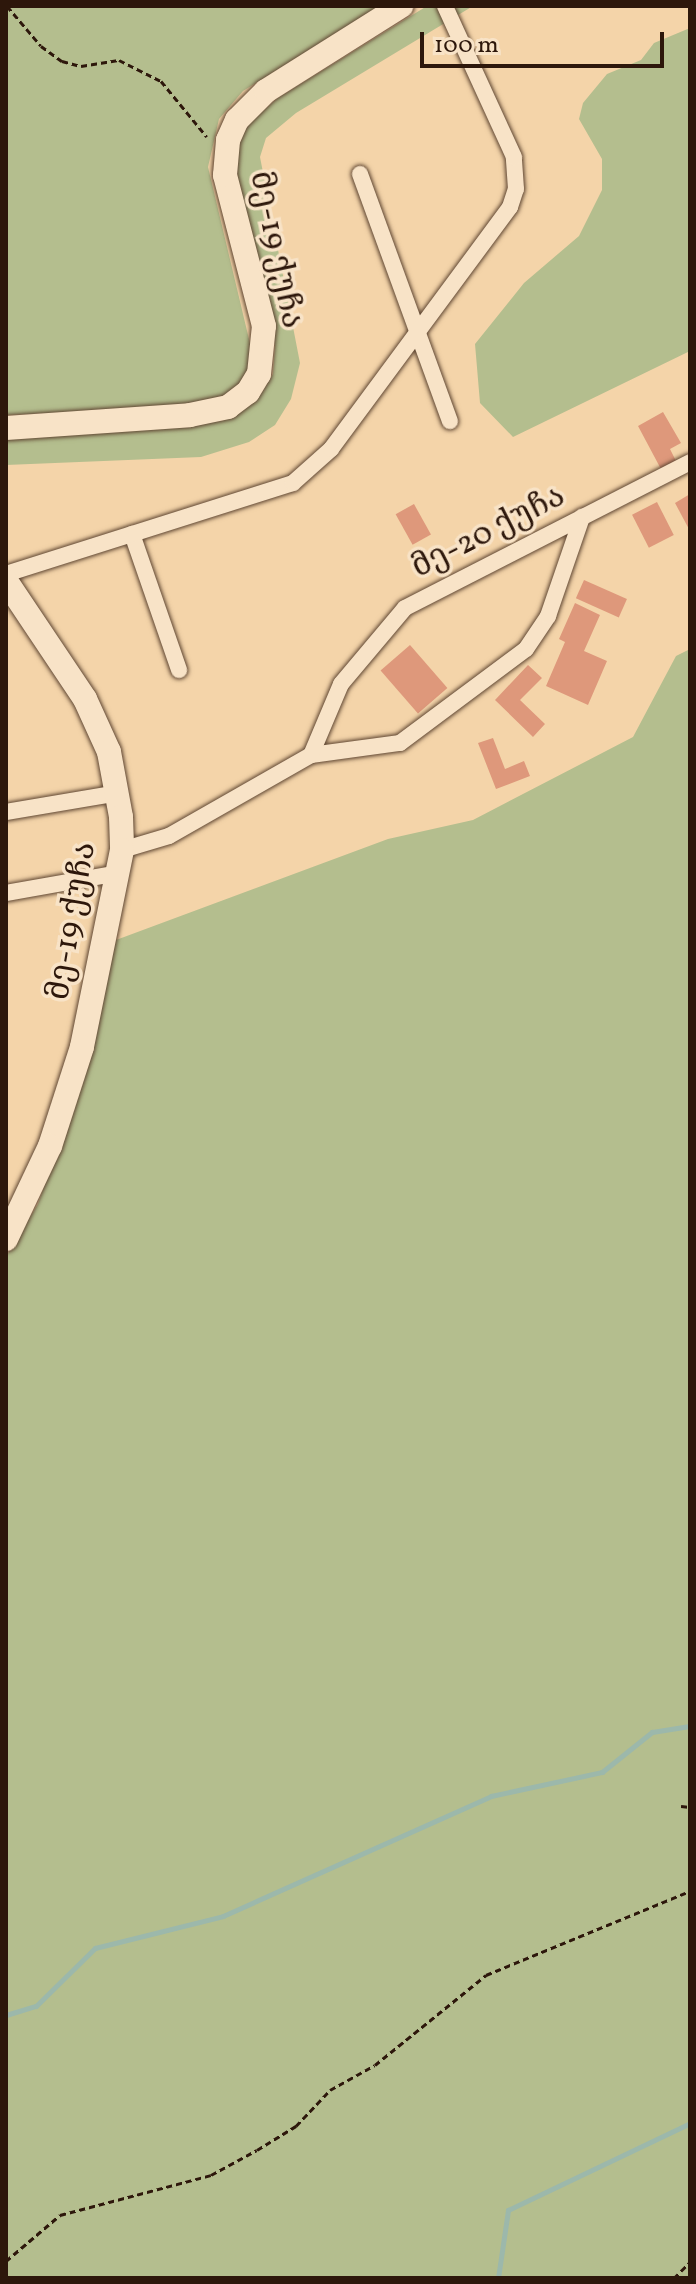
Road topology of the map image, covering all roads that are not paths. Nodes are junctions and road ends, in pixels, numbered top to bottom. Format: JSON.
{"nodes":[{"id":1,"x":401,"y":6,"type":"edge"},
{"id":2,"x":445,"y":6,"type":"edge"},
{"id":3,"x":360,"y":174,"type":"dead end"},
{"id":4,"x":417,"y":332,"type":"junction"},
{"id":5,"x":450,"y":421,"type":"dead end"},
{"id":6,"x":6,"y":428,"type":"edge"},
{"id":7,"x":690,"y":462,"type":"edge"},
{"id":8,"x":582,"y":517,"type":"junction"},
{"id":9,"x":132,"y":534,"type":"junction"},
{"id":10,"x":6,"y":574,"type":"edge"},
{"id":11,"x":6,"y":581,"type":"edge"},
{"id":12,"x":179,"y":670,"type":"dead end"},
{"id":13,"x":311,"y":755,"type":"junction"},
{"id":14,"x":118,"y":793,"type":"junction"},
{"id":15,"x":6,"y":812,"type":"edge"},
{"id":16,"x":120,"y":862,"type":"junction"},
{"id":17,"x":6,"y":893,"type":"edge"},
{"id":18,"x":6,"y":1239,"type":"edge"}],
"edges":[{"from":1,"to":6,"type":"street","name":"მე-19 ქუჩა"},
{"from":2,"to":4,"type":"street"},
{"from":3,"to":4,"type":"street"},
{"from":4,"to":5,"type":"street"},
{"from":4,"to":9,"type":"street"},
{"from":7,"to":8,"type":"street","name":"მე-20 ქუჩა"},
{"from":8,"to":13,"type":"street","name":"მე-20 ქუჩა"},
{"from":8,"to":13,"type":"street"},
{"from":9,"to":10,"type":"street"},
{"from":9,"to":12,"type":"street"},
{"from":11,"to":14,"type":"street","name":"მე-19 ქუჩა"},
{"from":13,"to":16,"type":"street"},
{"from":14,"to":15,"type":"street"},
{"from":14,"to":16,"type":"street","name":"მე-19 ქუჩა"},
{"from":16,"to":17,"type":"street"},
{"from":16,"to":18,"type":"street","name":"მე-19 ქუჩა"}]}
